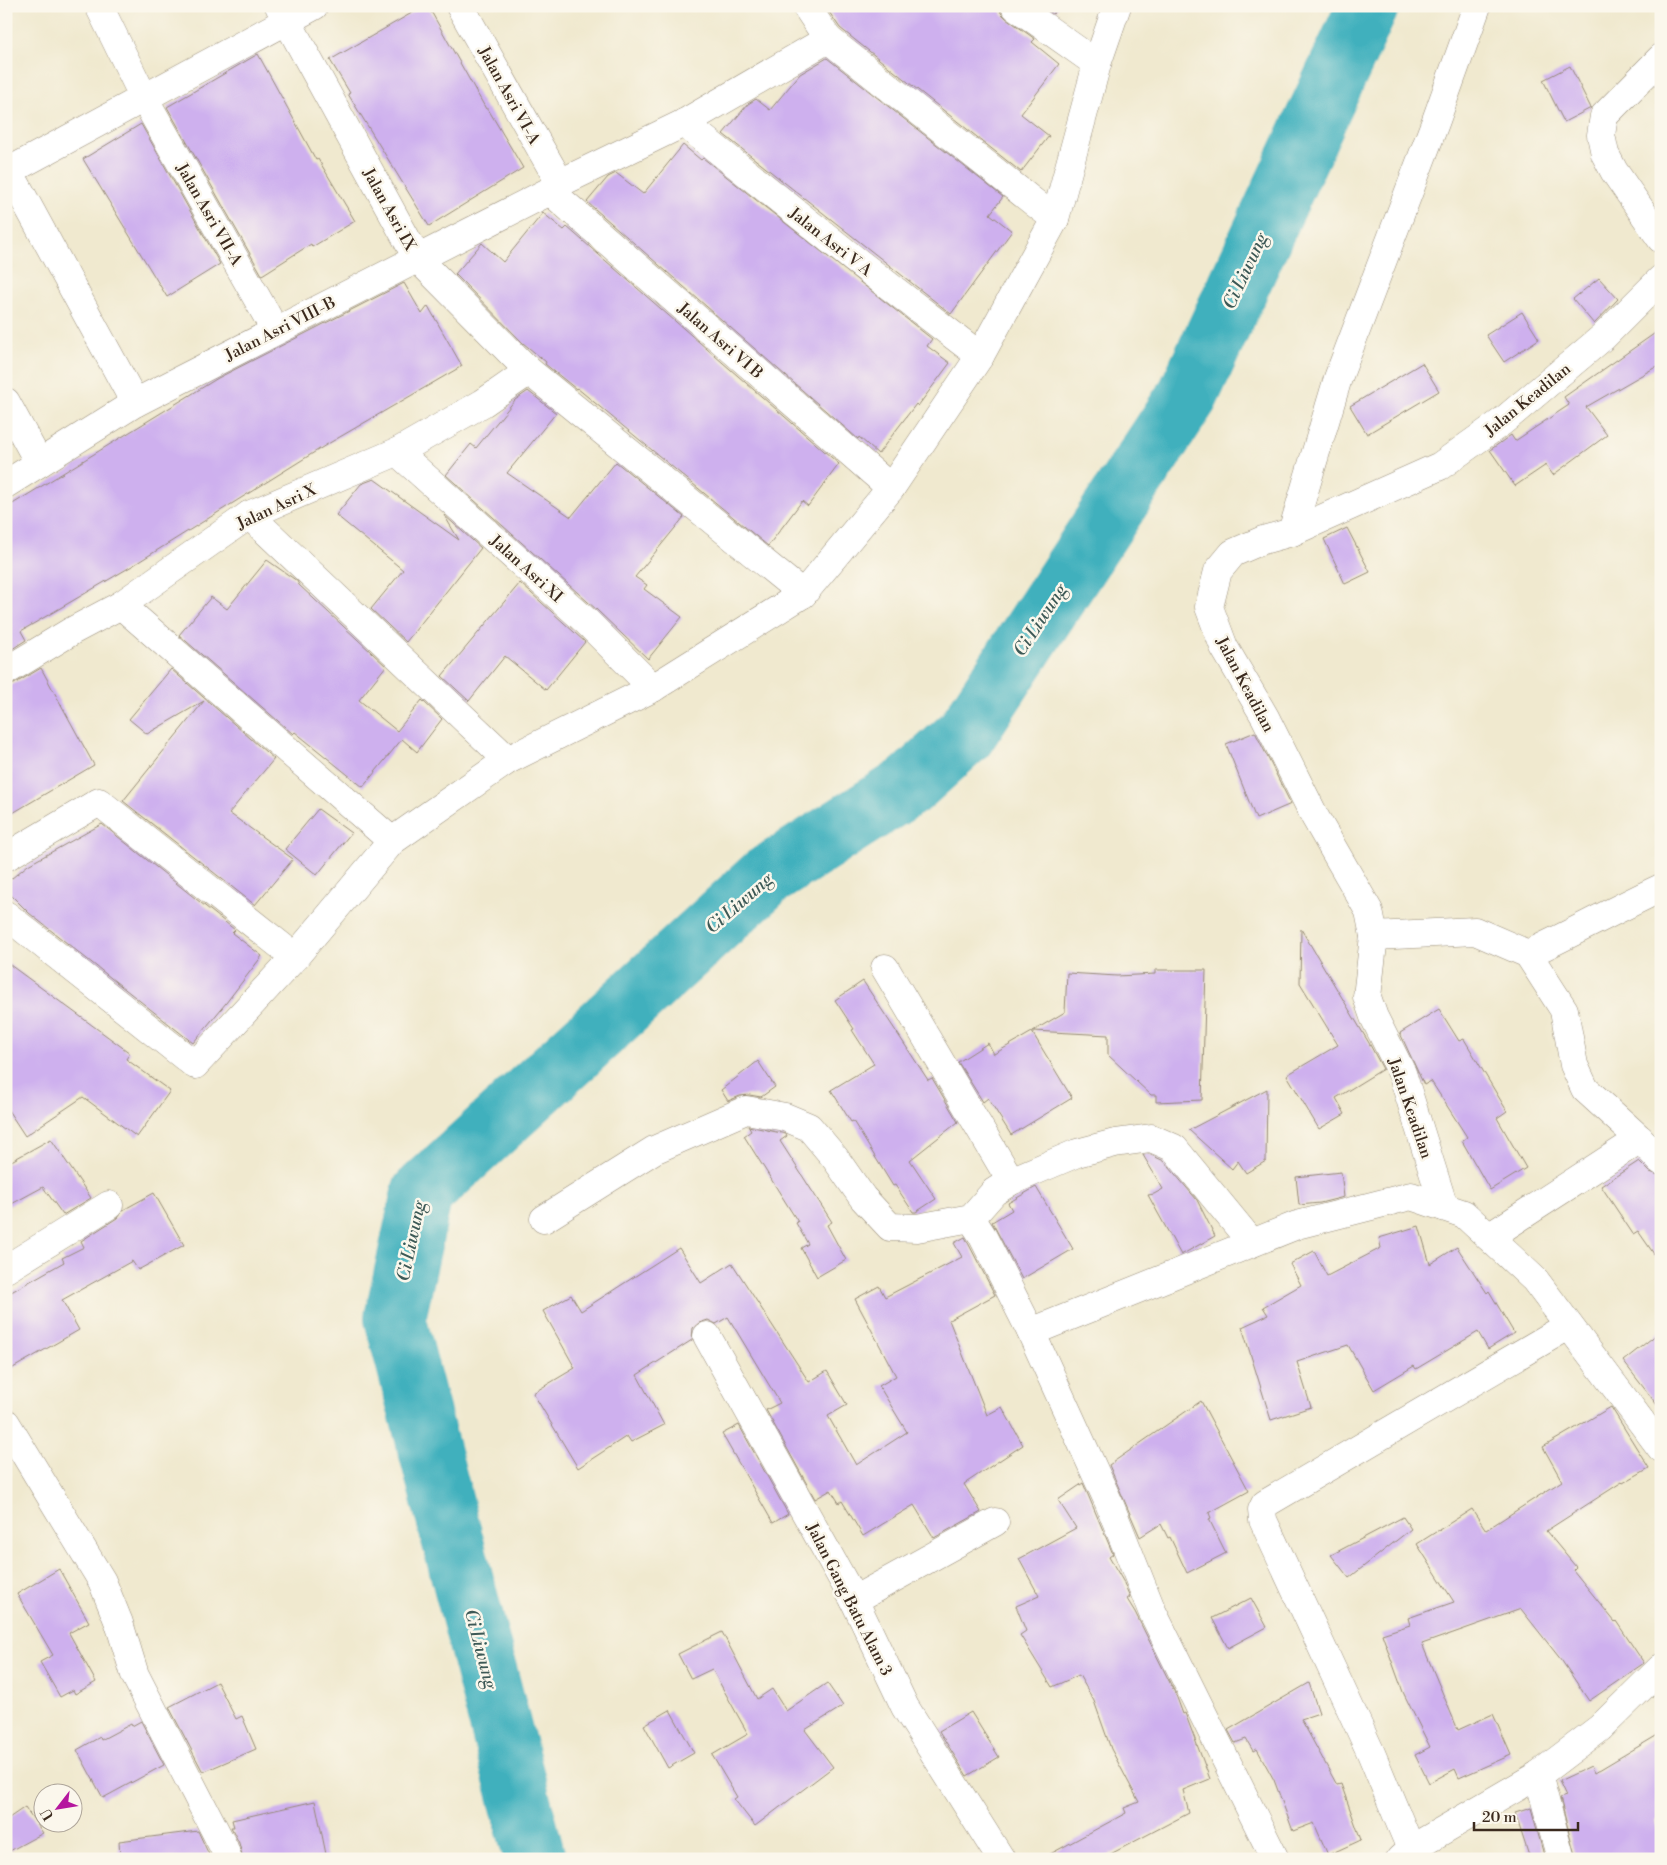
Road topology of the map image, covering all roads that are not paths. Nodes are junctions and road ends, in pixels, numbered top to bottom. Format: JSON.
{"nodes":[{"id":1,"x":98,"y":6,"type":"edge"},
{"id":2,"x":314,"y":6,"type":"edge"},
{"id":3,"x":460,"y":6,"type":"edge"},
{"id":4,"x":806,"y":6,"type":"edge"},
{"id":5,"x":1015,"y":6,"type":"edge"},
{"id":6,"x":1117,"y":6,"type":"edge"},
{"id":7,"x":1477,"y":6,"type":"edge"},
{"id":8,"x":283,"y":14,"type":"edge"},
{"id":9,"x":828,"y":39,"type":"junction"},
{"id":10,"x":1661,"y":58,"type":"edge"},
{"id":11,"x":1097,"y":64,"type":"junction"},
{"id":12,"x":144,"y":98,"type":"junction"},
{"id":13,"x":684,"y":123,"type":"junction"},
{"id":14,"x":7,"y":170,"type":"edge"},
{"id":15,"x":555,"y":187,"type":"junction"},
{"id":16,"x":1055,"y":219,"type":"junction"},
{"id":17,"x":1661,"y":239,"type":"edge"},
{"id":18,"x":417,"y":258,"type":"junction"},
{"id":19,"x":1661,"y":279,"type":"edge"},
{"id":20,"x":275,"y":330,"type":"junction"},
{"id":21,"x":980,"y":356,"type":"junction"},
{"id":22,"x":529,"y":371,"type":"junction"},
{"id":23,"x":6,"y":402,"type":"edge"},
{"id":24,"x":135,"y":403,"type":"junction"},
{"id":25,"x":399,"y":451,"type":"junction"},
{"id":26,"x":39,"y":463,"type":"junction"},
{"id":27,"x":6,"y":484,"type":"edge"},
{"id":28,"x":891,"y":488,"type":"junction"},
{"id":29,"x":250,"y":515,"type":"junction"},
{"id":30,"x":1292,"y":532,"type":"junction"},
{"id":31,"x":803,"y":594,"type":"junction"},
{"id":32,"x":121,"y":604,"type":"junction"},
{"id":33,"x":6,"y":671,"type":"edge"},
{"id":34,"x":653,"y":688,"type":"junction"},
{"id":35,"x":508,"y":760,"type":"junction"},
{"id":36,"x":392,"y":841,"type":"junction"},
{"id":37,"x":6,"y":857,"type":"edge"},
{"id":38,"x":1661,"y":888,"type":"edge"},
{"id":39,"x":6,"y":915,"type":"edge"},
{"id":40,"x":1374,"y":936,"type":"junction"},
{"id":41,"x":1528,"y":954,"type":"junction"},
{"id":42,"x":295,"y":957,"type":"junction"},
{"id":43,"x":885,"y":968,"type":"dead end"},
{"id":44,"x":1640,"y":1139,"type":"junction"},
{"id":45,"x":1661,"y":1161,"type":"edge"},
{"id":46,"x":1011,"y":1181,"type":"junction"},
{"id":47,"x":109,"y":1204,"type":"dead end"},
{"id":48,"x":1444,"y":1207,"type":"junction"},
{"id":49,"x":971,"y":1218,"type":"junction"},
{"id":50,"x":544,"y":1219,"type":"dead end"},
{"id":51,"x":1489,"y":1237,"type":"junction"},
{"id":52,"x":1252,"y":1243,"type":"junction"},
{"id":53,"x":6,"y":1268,"type":"edge"},
{"id":54,"x":1568,"y":1326,"type":"junction"},
{"id":55,"x":1031,"y":1332,"type":"junction"},
{"id":56,"x":708,"y":1336,"type":"dead end"},
{"id":57,"x":6,"y":1423,"type":"edge"},
{"id":58,"x":1661,"y":1448,"type":"edge"},
{"id":59,"x":995,"y":1522,"type":"dead end"},
{"id":60,"x":854,"y":1600,"type":"junction"},
{"id":61,"x":1661,"y":1668,"type":"edge"},
{"id":62,"x":1538,"y":1775,"type":"junction"},
{"id":63,"x":1406,"y":1854,"type":"edge"},
{"id":64,"x":228,"y":1859,"type":"edge"},
{"id":65,"x":1000,"y":1859,"type":"edge"},
{"id":66,"x":1275,"y":1859,"type":"edge"},
{"id":67,"x":1561,"y":1859,"type":"edge"}],
"edges":[{"from":1,"to":12,"type":"street","name":"Jalan Asri VII-A"},
{"from":2,"to":8,"type":"street"},
{"from":3,"to":15,"type":"street","name":"Jalan Asri VI-A"},
{"from":4,"to":9,"type":"street"},
{"from":5,"to":11,"type":"street"},
{"from":6,"to":11,"type":"street"},
{"from":7,"to":30,"type":"street"},
{"from":8,"to":12,"type":"street"},
{"from":8,"to":18,"type":"street","name":"Jalan Asri IX"},
{"from":9,"to":13,"type":"street","name":"Jalan Asri VIII-B"},
{"from":9,"to":16,"type":"street"},
{"from":10,"to":17,"type":"street"},
{"from":11,"to":16,"type":"street"},
{"from":12,"to":14,"type":"street"},
{"from":12,"to":20,"type":"street","name":"Jalan Asri VII-A"},
{"from":13,"to":15,"type":"street","name":"Jalan Asri VIII-B"},
{"from":13,"to":21,"type":"street","name":"Jalan Asri V A"},
{"from":14,"to":24,"type":"street"},
{"from":15,"to":18,"type":"street","name":"Jalan Asri VIII-B"},
{"from":15,"to":28,"type":"street","name":"Jalan Asri VI B"},
{"from":16,"to":21,"type":"street"},
{"from":18,"to":20,"type":"street","name":"Jalan Asri VIII-B"},
{"from":18,"to":22,"type":"street","name":"Jalan Asri IX"},
{"from":19,"to":30,"type":"street","name":"Jalan Keadilan"},
{"from":20,"to":24,"type":"street","name":"Jalan Asri VIII-B"},
{"from":21,"to":28,"type":"street"},
{"from":22,"to":25,"type":"street","name":"Jalan Asri X"},
{"from":22,"to":31,"type":"street","name":"Jalan Asri IX"},
{"from":23,"to":26,"type":"street"},
{"from":24,"to":26,"type":"street","name":"Jalan Asri VIII-B"},
{"from":25,"to":29,"type":"street","name":"Jalan Asri X"},
{"from":25,"to":34,"type":"street","name":"Jalan Asri XI"},
{"from":26,"to":27,"type":"street","name":"Jalan Asri VIII-B"},
{"from":28,"to":31,"type":"street"},
{"from":29,"to":32,"type":"street","name":"Jalan Asri X"},
{"from":29,"to":35,"type":"street"},
{"from":30,"to":40,"type":"street","name":"Jalan Keadilan"},
{"from":31,"to":34,"type":"street"},
{"from":32,"to":33,"type":"street","name":"Jalan Asri X"},
{"from":32,"to":36,"type":"street"},
{"from":34,"to":35,"type":"street"},
{"from":35,"to":36,"type":"street"},
{"from":36,"to":42,"type":"street"},
{"from":37,"to":42,"type":"street"},
{"from":38,"to":41,"type":"street"},
{"from":39,"to":42,"type":"street"},
{"from":40,"to":41,"type":"street"},
{"from":40,"to":48,"type":"street","name":"Jalan Keadilan"},
{"from":41,"to":44,"type":"street"},
{"from":43,"to":46,"type":"street"},
{"from":44,"to":45,"type":"street"},
{"from":44,"to":51,"type":"street"},
{"from":46,"to":49,"type":"street"},
{"from":46,"to":52,"type":"street"},
{"from":47,"to":53,"type":"street"},
{"from":48,"to":51,"type":"street"},
{"from":48,"to":52,"type":"street"},
{"from":49,"to":50,"type":"street"},
{"from":49,"to":55,"type":"street"},
{"from":51,"to":54,"type":"street"},
{"from":52,"to":55,"type":"street"},
{"from":54,"to":58,"type":"street"},
{"from":54,"to":63,"type":"street"},
{"from":55,"to":66,"type":"street"},
{"from":56,"to":60,"type":"street","name":"Jalan Gang Batu Alam 3"},
{"from":57,"to":64,"type":"street"},
{"from":59,"to":60,"type":"street"},
{"from":60,"to":65,"type":"street","name":"Jalan Gang Batu Alam 3"},
{"from":61,"to":62,"type":"street"},
{"from":62,"to":63,"type":"street"},
{"from":62,"to":67,"type":"street"}]}
